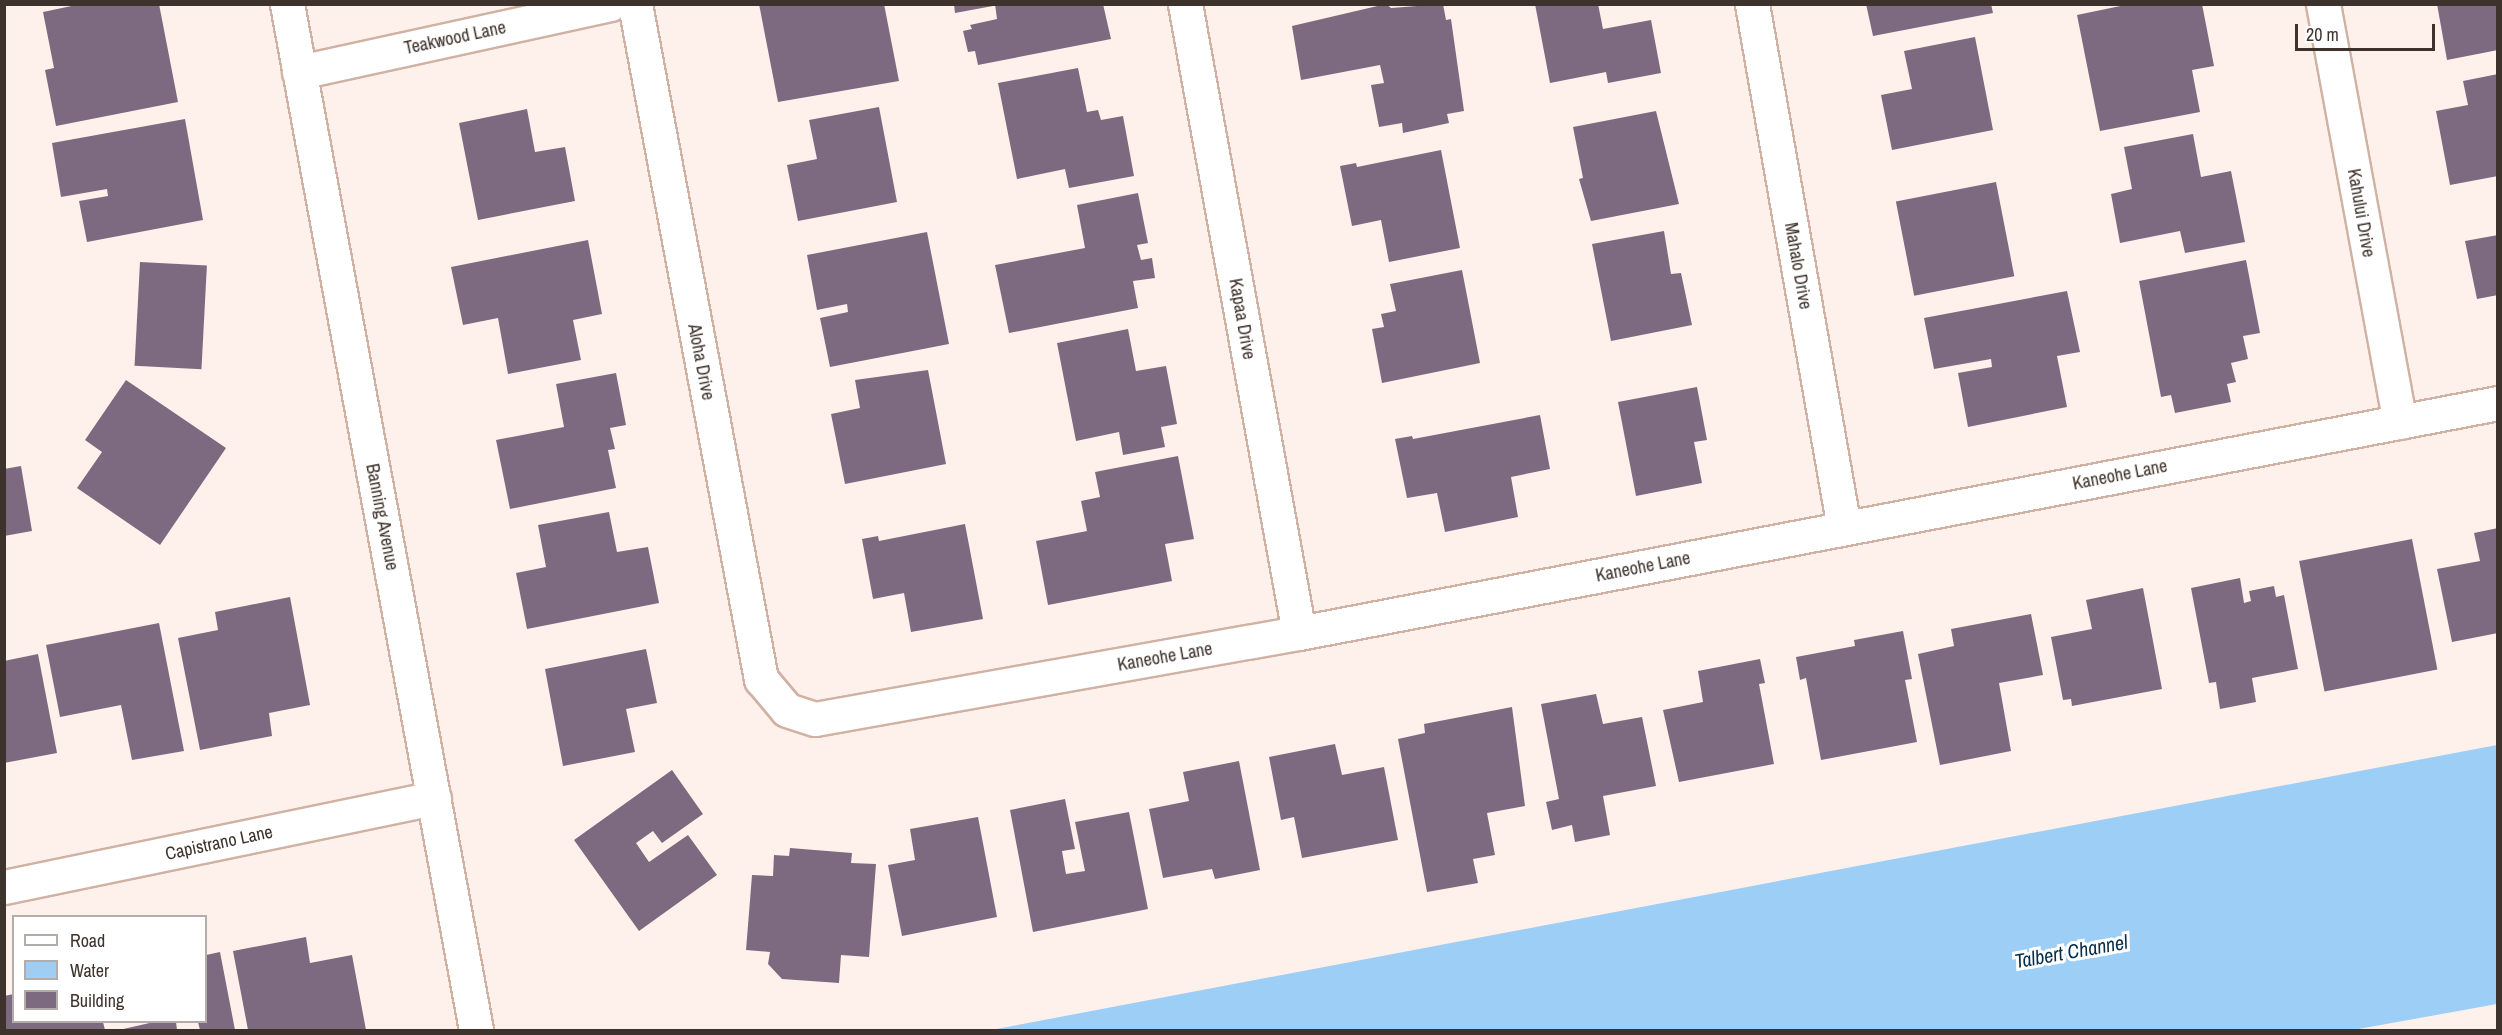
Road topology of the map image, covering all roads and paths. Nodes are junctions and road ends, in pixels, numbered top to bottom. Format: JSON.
{"nodes":[{"id":1,"x":287,"y":4,"type":"edge"},
{"id":2,"x":610,"y":4,"type":"edge"},
{"id":3,"x":635,"y":4,"type":"edge"},
{"id":4,"x":1185,"y":4,"type":"edge"},
{"id":5,"x":1752,"y":4,"type":"edge"},
{"id":6,"x":2323,"y":4,"type":"edge"},
{"id":7,"x":299,"y":72,"type":"junction"},
{"id":8,"x":2498,"y":403,"type":"edge"},
{"id":9,"x":2400,"y":422,"type":"junction"},
{"id":10,"x":1844,"y":528,"type":"junction"},
{"id":11,"x":1299,"y":633,"type":"junction"},
{"id":12,"x":787,"y":710,"type":"joint"},
{"id":13,"x":434,"y":798,"type":"junction"},
{"id":14,"x":4,"y":887,"type":"edge"},
{"id":15,"x":476,"y":1030,"type":"edge"}],
"edges":[{"from":1,"to":7,"type":"street","name":"Banning Avenue"},
{"from":2,"to":7,"type":"street","name":"Teakwood Lane"},
{"from":3,"to":12,"type":"street","name":"Aloha Drive"},
{"from":4,"to":11,"type":"street","name":"Kapaa Drive"},
{"from":5,"to":10,"type":"street","name":"Mahalo Drive"},
{"from":6,"to":9,"type":"street","name":"Kahului Drive"},
{"from":7,"to":13,"type":"street","name":"Banning Avenue"},
{"from":8,"to":9,"type":"street","name":"Kaneohe Lane"},
{"from":9,"to":10,"type":"street","name":"Kaneohe Lane"},
{"from":10,"to":11,"type":"street","name":"Kaneohe Lane"},
{"from":11,"to":12,"type":"street","name":"Kaneohe Lane"},
{"from":13,"to":14,"type":"street","name":"Capistrano Lane"},
{"from":13,"to":15,"type":"street","name":"Banning Avenue"}]}
